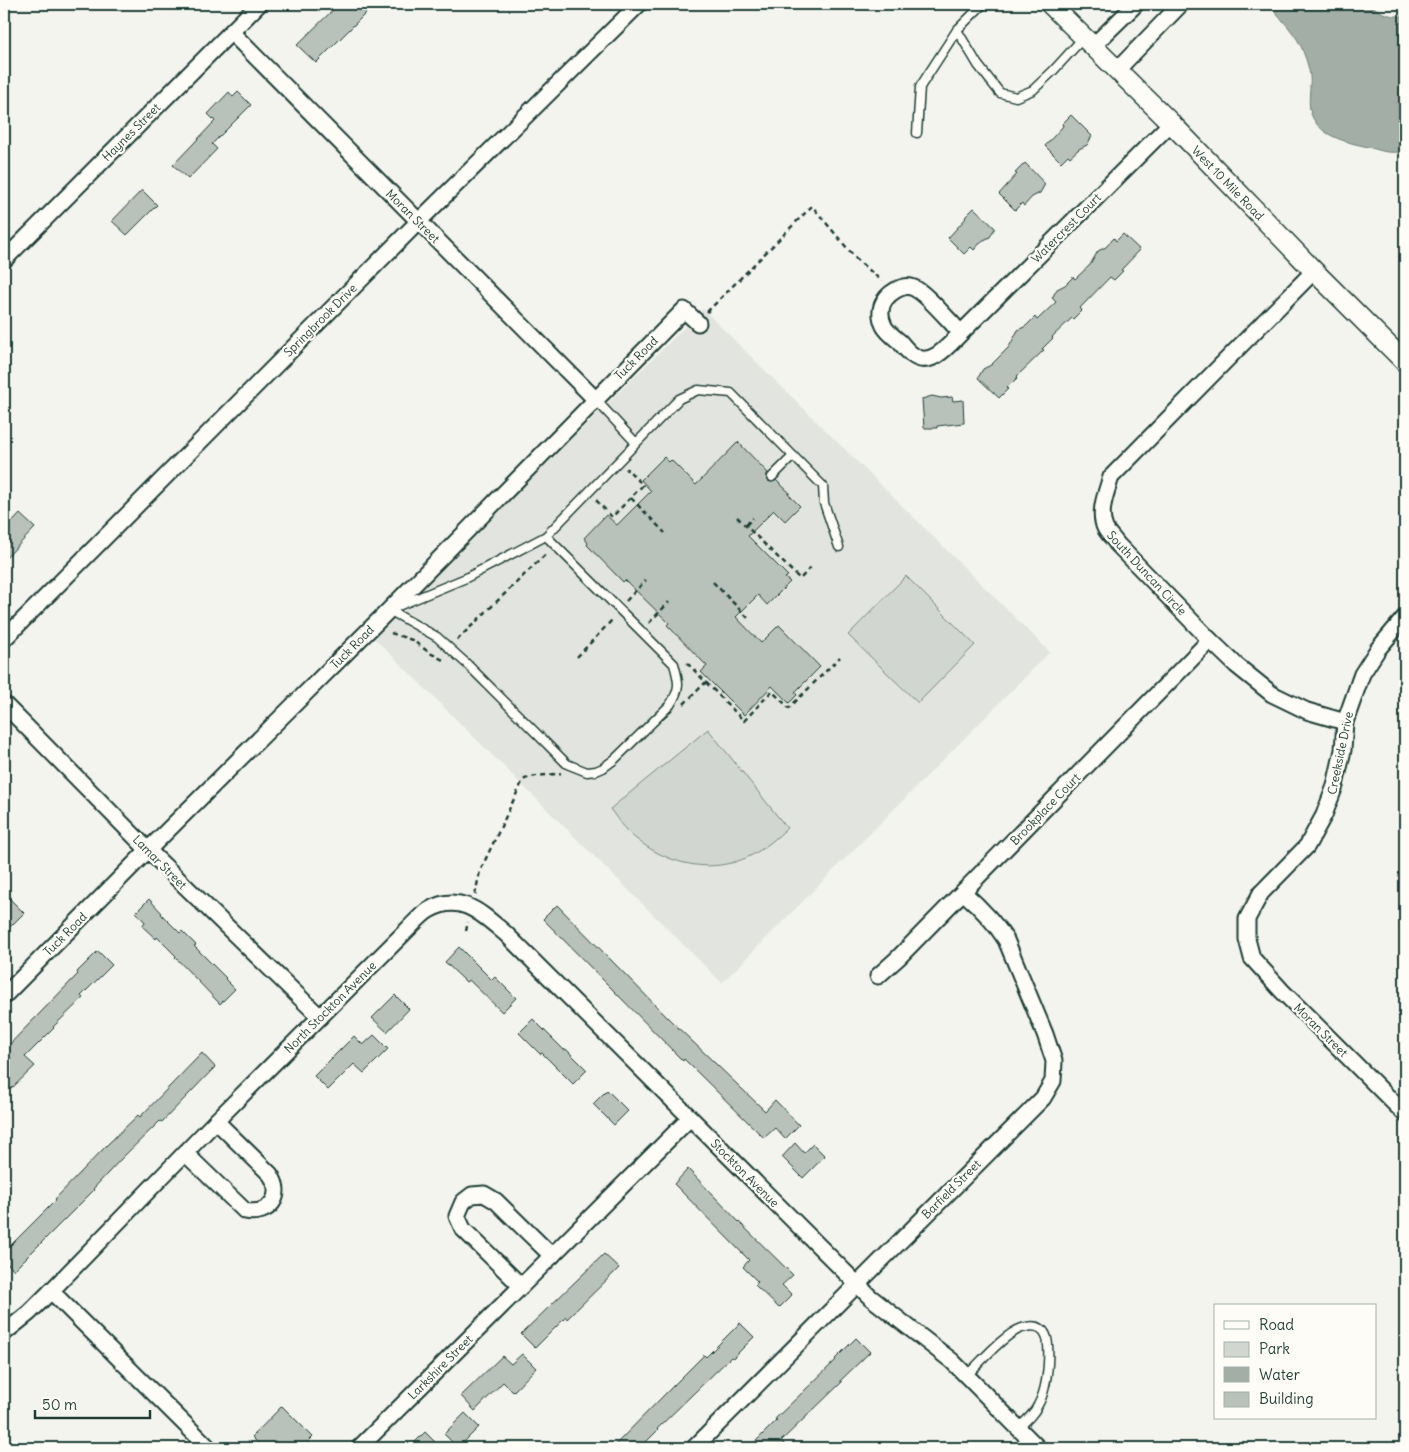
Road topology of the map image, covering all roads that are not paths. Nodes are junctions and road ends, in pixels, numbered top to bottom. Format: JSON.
{"nodes":[{"id":1,"x":259,"y":4,"type":"edge"},
{"id":2,"x":639,"y":4,"type":"edge"},
{"id":3,"x":983,"y":4,"type":"edge"},
{"id":4,"x":1050,"y":4,"type":"edge"},
{"id":5,"x":1136,"y":4,"type":"edge"},
{"id":6,"x":1181,"y":4,"type":"edge"},
{"id":7,"x":957,"y":30,"type":"junction"},
{"id":8,"x":231,"y":32,"type":"junction"},
{"id":9,"x":1088,"y":42,"type":"junction"},
{"id":10,"x":1117,"y":70,"type":"junction"},
{"id":11,"x":1171,"y":123,"type":"junction"},
{"id":12,"x":918,"y":133,"type":"dead end"},
{"id":13,"x":419,"y":221,"type":"junction"},
{"id":14,"x":4,"y":260,"type":"edge"},
{"id":15,"x":1314,"y":271,"type":"junction"},
{"id":16,"x":697,"y":322,"type":"road end"},
{"id":17,"x":961,"y":333,"type":"junction"},
{"id":18,"x":1405,"y":362,"type":"edge"},
{"id":19,"x":595,"y":399,"type":"junction"},
{"id":20,"x":636,"y":443,"type":"junction"},
{"id":21,"x":793,"y":456,"type":"junction"},
{"id":22,"x":772,"y":477,"type":"dead end"},
{"id":23,"x":546,"y":536,"type":"junction"},
{"id":24,"x":839,"y":547,"type":"dead end"},
{"id":25,"x":389,"y":610,"type":"junction"},
{"id":26,"x":1405,"y":617,"type":"edge"},
{"id":27,"x":4,"y":639,"type":"edge"},
{"id":28,"x":1210,"y":640,"type":"junction"},
{"id":29,"x":4,"y":704,"type":"edge"},
{"id":30,"x":1345,"y":722,"type":"junction"},
{"id":31,"x":148,"y":850,"type":"junction"},
{"id":32,"x":963,"y":892,"type":"junction"},
{"id":33,"x":450,"y":902,"type":"joint"},
{"id":34,"x":1247,"y":939,"type":"joint"},
{"id":35,"x":878,"y":976,"type":"dead end"},
{"id":36,"x":4,"y":996,"type":"edge"},
{"id":37,"x":320,"y":1017,"type":"junction"},
{"id":38,"x":1405,"y":1114,"type":"edge"},
{"id":39,"x":690,"y":1118,"type":"junction"},
{"id":40,"x":216,"y":1121,"type":"junction"},
{"id":41,"x":185,"y":1153,"type":"junction"},
{"id":42,"x":552,"y":1256,"type":"junction"},
{"id":43,"x":857,"y":1284,"type":"junction"},
{"id":44,"x":521,"y":1286,"type":"junction"},
{"id":45,"x":51,"y":1291,"type":"junction"},
{"id":46,"x":4,"y":1333,"type":"edge"},
{"id":47,"x":967,"y":1375,"type":"junction"},
{"id":48,"x":1018,"y":1428,"type":"junction"},
{"id":49,"x":209,"y":1448,"type":"edge"},
{"id":50,"x":359,"y":1448,"type":"edge"},
{"id":51,"x":694,"y":1448,"type":"edge"},
{"id":52,"x":1038,"y":1448,"type":"edge"}],
"edges":[{"from":1,"to":8,"type":"street","name":"Haynes Street"},
{"from":2,"to":13,"type":"street","name":"Springbrook Drive"},
{"from":3,"to":7,"type":"lane"},
{"from":4,"to":9,"type":"street","name":"West 10 Mile Road"},
{"from":5,"to":9,"type":"street"},
{"from":6,"to":10,"type":"street"},
{"from":7,"to":9,"type":"lane"},
{"from":7,"to":12,"type":"lane"},
{"from":8,"to":13,"type":"street","name":"Moran Street"},
{"from":8,"to":14,"type":"street","name":"Haynes Street"},
{"from":9,"to":10,"type":"street","name":"West 10 Mile Road"},
{"from":10,"to":11,"type":"street","name":"West 10 Mile Road"},
{"from":11,"to":15,"type":"street","name":"West 10 Mile Road"},
{"from":11,"to":17,"type":"street","name":"Watercrest Court"},
{"from":13,"to":19,"type":"street","name":"Moran Street"},
{"from":13,"to":27,"type":"street","name":"Springbrook Drive"},
{"from":15,"to":18,"type":"street","name":"West 10 Mile Road"},
{"from":15,"to":28,"type":"street","name":"South Duncan Circle"},
{"from":16,"to":19,"type":"street","name":"Tuck Road"},
{"from":17,"to":17,"type":"street","name":"Watercrest Court"},
{"from":19,"to":20,"type":"lane"},
{"from":19,"to":25,"type":"street","name":"Tuck Road"},
{"from":20,"to":21,"type":"lane"},
{"from":20,"to":23,"type":"lane"},
{"from":21,"to":22,"type":"lane"},
{"from":21,"to":24,"type":"lane"},
{"from":23,"to":25,"type":"lane"},
{"from":23,"to":25,"type":"lane"},
{"from":25,"to":31,"type":"street","name":"Tuck Road"},
{"from":26,"to":30,"type":"street","name":"Creekside Drive"},
{"from":28,"to":30,"type":"street","name":"South Duncan Circle"},
{"from":28,"to":32,"type":"street","name":"Brookplace Court"},
{"from":29,"to":31,"type":"street","name":"Lamar Street"},
{"from":30,"to":34,"type":"street","name":"Creekside Drive"},
{"from":31,"to":36,"type":"street","name":"Tuck Road"},
{"from":31,"to":37,"type":"street","name":"Lamar Street"},
{"from":32,"to":35,"type":"street","name":"Brookplace Court"},
{"from":32,"to":43,"type":"street","name":"Barfield Street"},
{"from":33,"to":37,"type":"street","name":"North Stockton Avenue"},
{"from":33,"to":39,"type":"street","name":"Stockton Avenue"},
{"from":34,"to":38,"type":"street","name":"Moran Street"},
{"from":37,"to":40,"type":"street","name":"North Stockton Avenue"},
{"from":39,"to":42,"type":"street","name":"Larkshire Street"},
{"from":39,"to":43,"type":"street","name":"Stockton Avenue"},
{"from":40,"to":41,"type":"street","name":"North Stockton Avenue"},
{"from":40,"to":41,"type":"street"},
{"from":41,"to":45,"type":"street","name":"North Stockton Avenue"},
{"from":42,"to":44,"type":"street","name":"Larkshire Street"},
{"from":42,"to":44,"type":"street"},
{"from":43,"to":47,"type":"street","name":"Stockton Avenue"},
{"from":43,"to":51,"type":"street","name":"Barfield Street"},
{"from":44,"to":50,"type":"street","name":"Larkshire Street"},
{"from":45,"to":46,"type":"street","name":"North Stockton Avenue"},
{"from":45,"to":49,"type":"street"},
{"from":47,"to":48,"type":"street","name":"Stockton Avenue"},
{"from":47,"to":48,"type":"lane"},
{"from":48,"to":52,"type":"street","name":"Stockton Avenue"}]}
